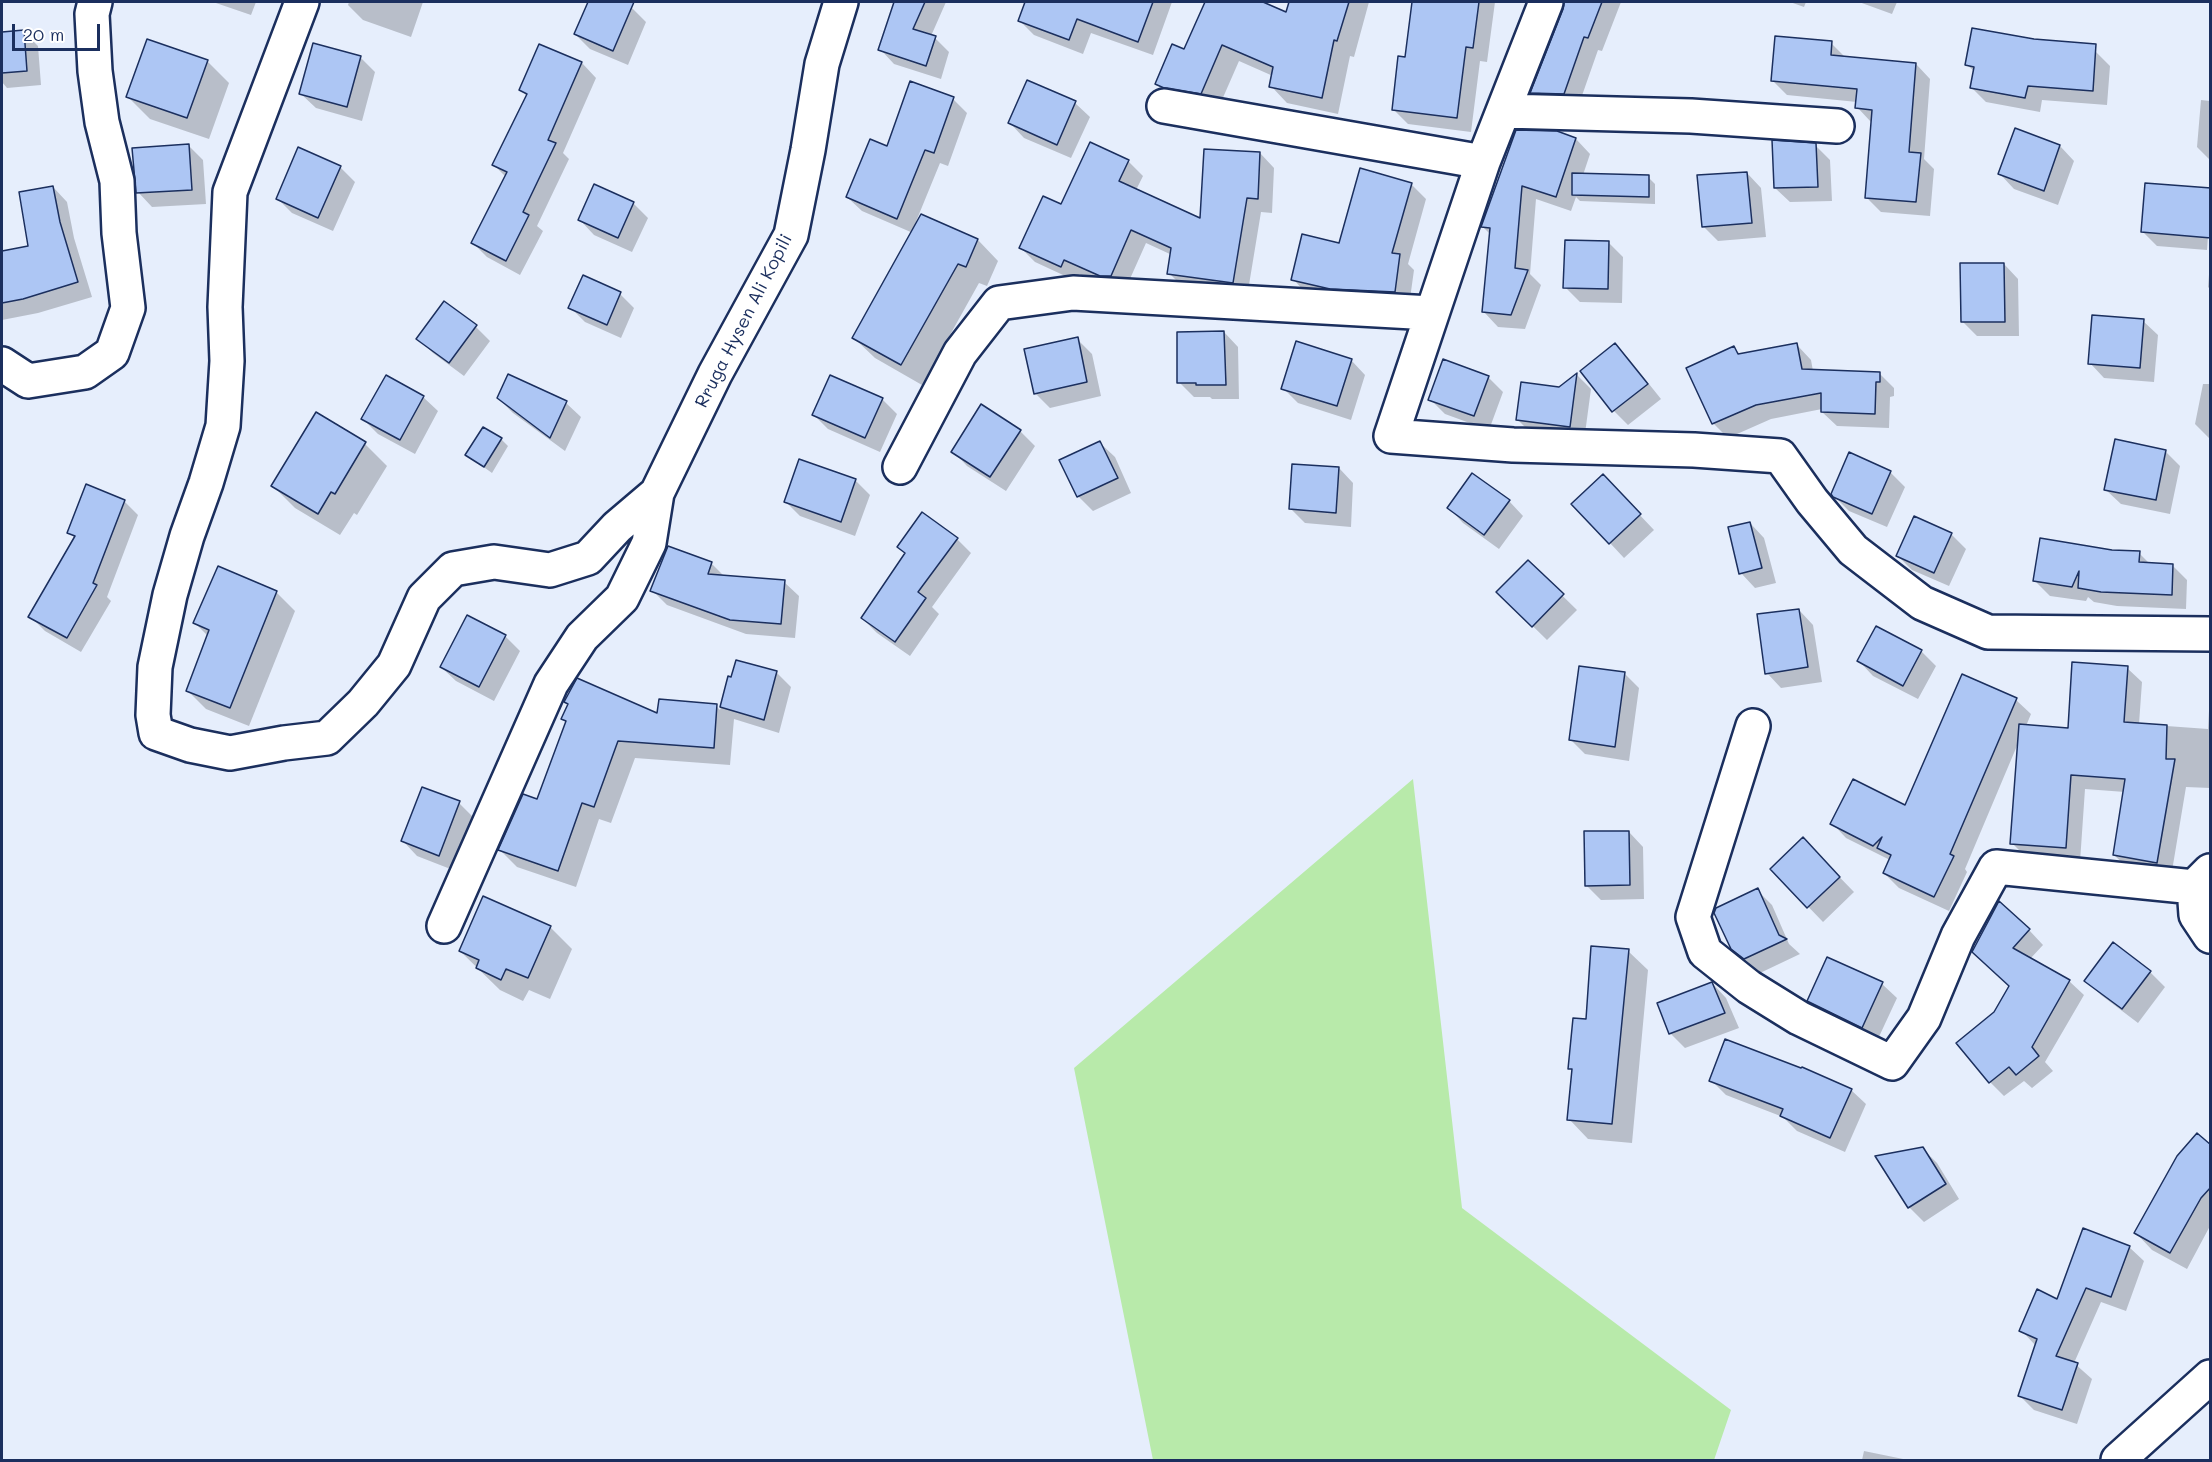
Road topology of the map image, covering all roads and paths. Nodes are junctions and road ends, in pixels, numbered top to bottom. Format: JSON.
{"nodes":[{"id":1,"x":95,"y":2,"type":"edge"},
{"id":2,"x":302,"y":2,"type":"edge"},
{"id":3,"x":841,"y":2,"type":"edge"},
{"id":4,"x":1546,"y":2,"type":"edge"},
{"id":5,"x":1164,"y":106,"type":"dead end"},
{"id":6,"x":1504,"y":111,"type":"junction"},
{"id":7,"x":1837,"y":126,"type":"dead end"},
{"id":8,"x":1482,"y":162,"type":"junction"},
{"id":9,"x":1431,"y":313,"type":"junction"},
{"id":10,"x":2,"y":364,"type":"edge"},
{"id":11,"x":900,"y":467,"type":"dead end"},
{"id":12,"x":657,"y":493,"type":"junction"},
{"id":13,"x":2211,"y":634,"type":"edge"},
{"id":14,"x":1753,"y":726,"type":"dead end"},
{"id":15,"x":2202,"y":878,"type":"edge"},
{"id":16,"x":444,"y":926,"type":"dead end"},
{"id":17,"x":2211,"y":936,"type":"edge"},
{"id":18,"x":2211,"y":1377,"type":"edge"},
{"id":19,"x":2118,"y":1461,"type":"edge"}],
"edges":[{"from":1,"to":10,"type":"street"},
{"from":2,"to":12,"type":"street"},
{"from":3,"to":12,"type":"street","name":"Rruga Hysen Ali Kopili"},
{"from":4,"to":6,"type":"street"},
{"from":5,"to":8,"type":"street"},
{"from":6,"to":7,"type":"street"},
{"from":6,"to":8,"type":"street"},
{"from":8,"to":9,"type":"street"},
{"from":9,"to":11,"type":"street"},
{"from":9,"to":13,"type":"street"},
{"from":12,"to":16,"type":"street"},
{"from":14,"to":15,"type":"street"},
{"from":15,"to":17,"type":"street"},
{"from":18,"to":19,"type":"street"}]}
